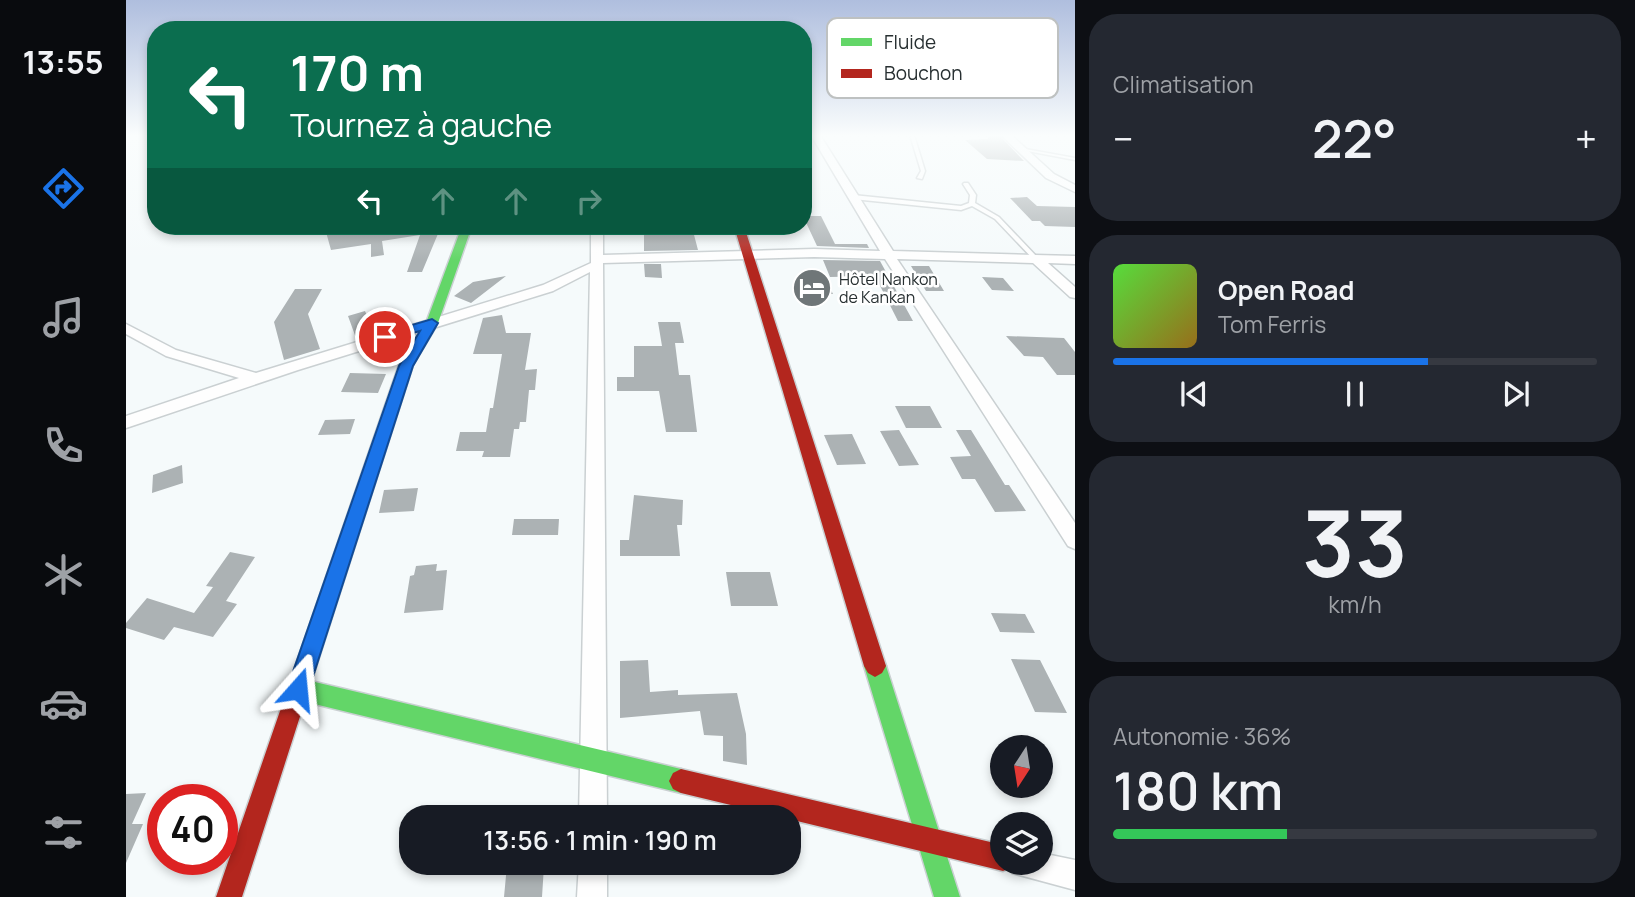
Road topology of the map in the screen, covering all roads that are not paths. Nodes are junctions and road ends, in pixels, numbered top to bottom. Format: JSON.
{"nodes":[{"id":1,"x":841,"y":177,"type":"edge"},
{"id":2,"x":1052,"y":177,"type":"edge"},
{"id":3,"x":966,"y":184,"type":"dead end"},
{"id":4,"x":1075,"y":189,"type":"edge"},
{"id":5,"x":853,"y":197,"type":"junction"},
{"id":6,"x":972,"y":204,"type":"junction"},
{"id":7,"x":464,"y":235,"type":"edge"},
{"id":8,"x":597,"y":235,"type":"edge"},
{"id":9,"x":741,"y":235,"type":"edge"},
{"id":10,"x":747,"y":255,"type":"junction"},
{"id":11,"x":890,"y":257,"type":"junction"},
{"id":12,"x":1037,"y":260,"type":"junction"},
{"id":13,"x":1075,"y":260,"type":"edge"},
{"id":14,"x":598,"y":261,"type":"junction"},
{"id":15,"x":1075,"y":294,"type":"edge"},
{"id":16,"x":432,"y":323,"type":"junction"},
{"id":17,"x":126,"y":328,"type":"edge"},
{"id":18,"x":256,"y":378,"type":"junction"},
{"id":19,"x":126,"y":422,"type":"edge"},
{"id":20,"x":1075,"y":540,"type":"edge"},
{"id":21,"x":298,"y":689,"type":"junction"},
{"id":22,"x":594,"y":761,"type":"junction"},
{"id":23,"x":593,"y":805,"type":"edge"},
{"id":24,"x":930,"y":841,"type":"junction"},
{"id":25,"x":990,"y":855,"type":"edge"},
{"id":26,"x":1053,"y":871,"type":"edge"},
{"id":27,"x":593,"y":875,"type":"edge"},
{"id":28,"x":1075,"y":876,"type":"edge"},
{"id":29,"x":229,"y":897,"type":"edge"},
{"id":30,"x":593,"y":897,"type":"edge"},
{"id":31,"x":947,"y":897,"type":"edge"}],
"edges":[{"from":1,"to":5,"type":"street"},
{"from":2,"to":4,"type":"street"},
{"from":3,"to":6,"type":"lane"},
{"from":5,"to":6,"type":"lane"},
{"from":5,"to":11,"type":"street"},
{"from":6,"to":12,"type":"lane"},
{"from":7,"to":16,"type":"street"},
{"from":8,"to":14,"type":"street"},
{"from":9,"to":10,"type":"street"},
{"from":10,"to":11,"type":"street"},
{"from":10,"to":14,"type":"street"},
{"from":10,"to":24,"type":"street"},
{"from":11,"to":12,"type":"street"},
{"from":11,"to":20,"type":"street"},
{"from":12,"to":13,"type":"street"},
{"from":12,"to":15,"type":"street"},
{"from":14,"to":16,"type":"street"},
{"from":14,"to":22,"type":"street"},
{"from":16,"to":18,"type":"street"},
{"from":16,"to":21,"type":"street"},
{"from":17,"to":18,"type":"street"},
{"from":18,"to":19,"type":"street"},
{"from":21,"to":22,"type":"street"},
{"from":21,"to":29,"type":"street"},
{"from":22,"to":23,"type":"street"},
{"from":22,"to":24,"type":"street"},
{"from":24,"to":25,"type":"street"},
{"from":24,"to":31,"type":"street"},
{"from":26,"to":28,"type":"street"},
{"from":27,"to":30,"type":"street"}]}
